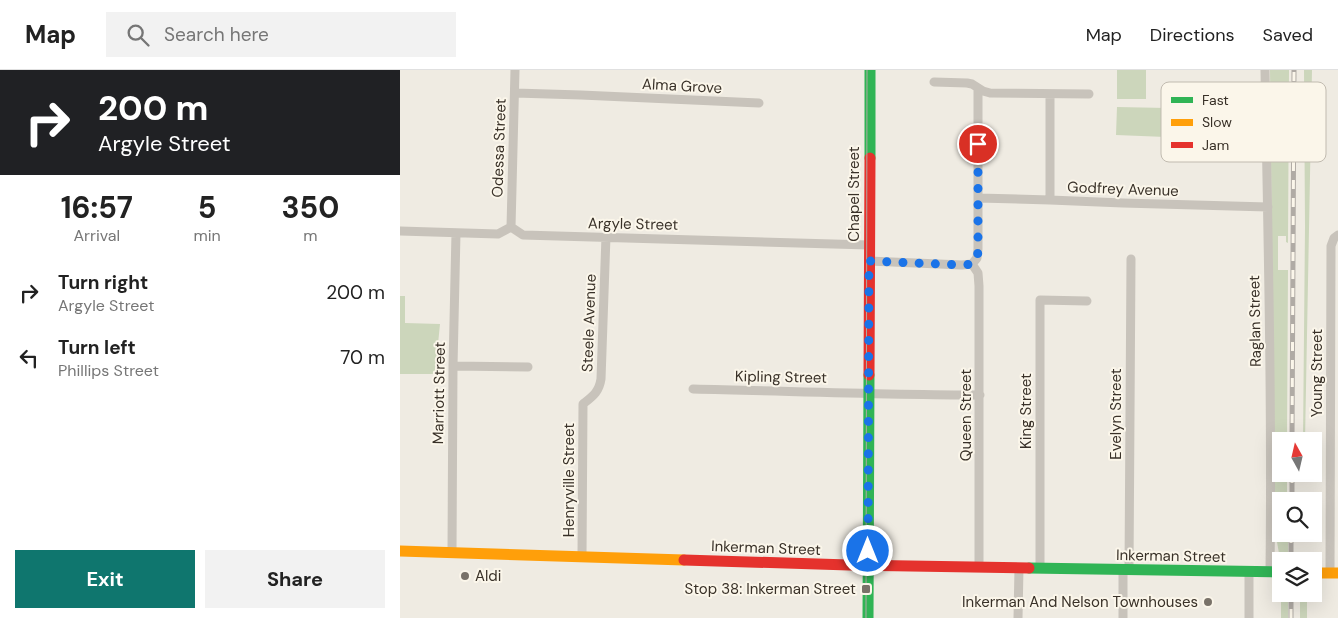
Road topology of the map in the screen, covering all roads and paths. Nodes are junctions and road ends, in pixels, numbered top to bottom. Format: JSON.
{"nodes":[{"id":1,"x":515,"y":70,"type":"edge"},
{"id":2,"x":870,"y":70,"type":"edge"},
{"id":3,"x":934,"y":82,"type":"dead end"},
{"id":4,"x":978,"y":89,"type":"junction"},
{"id":5,"x":514,"y":93,"type":"junction"},
{"id":6,"x":1050,"y":94,"type":"junction"},
{"id":7,"x":1089,"y":94,"type":"dead end"},
{"id":8,"x":759,"y":103,"type":"dead end"},
{"id":9,"x":1267,"y":162,"type":"edge"},
{"id":10,"x":978,"y":198,"type":"junction"},
{"id":11,"x":1050,"y":200,"type":"junction"},
{"id":12,"x":1268,"y":206,"type":"junction"},
{"id":13,"x":511,"y":228,"type":"junction"},
{"id":14,"x":400,"y":231,"type":"edge"},
{"id":15,"x":456,"y":233,"type":"junction"},
{"id":16,"x":1338,"y":235,"type":"edge"},
{"id":17,"x":606,"y":236,"type":"junction"},
{"id":18,"x":869,"y":245,"type":"junction"},
{"id":19,"x":1131,"y":259,"type":"dead end"},
{"id":20,"x":869,"y":261,"type":"junction"},
{"id":21,"x":972,"y":264,"type":"junction"},
{"id":22,"x":1087,"y":301,"type":"dead end"},
{"id":23,"x":453,"y":366,"type":"junction"},
{"id":24,"x":528,"y":367,"type":"dead end"},
{"id":25,"x":693,"y":389,"type":"dead end"},
{"id":26,"x":869,"y":394,"type":"junction"},
{"id":27,"x":980,"y":395,"type":"junction"},
{"id":28,"x":583,"y":404,"type":"joint"},
{"id":29,"x":400,"y":551,"type":"edge"},
{"id":30,"x":1276,"y":552,"type":"edge"},
{"id":31,"x":452,"y":553,"type":"junction"},
{"id":32,"x":582,"y":557,"type":"junction"},
{"id":33,"x":868,"y":566,"type":"junction"},
{"id":34,"x":979,"y":568,"type":"junction"},
{"id":35,"x":1019,"y":568,"type":"junction"},
{"id":36,"x":1040,"y":568,"type":"junction"},
{"id":37,"x":1126,"y":570,"type":"junction"},
{"id":38,"x":1249,"y":572,"type":"junction"},
{"id":39,"x":1272,"y":572,"type":"edge"},
{"id":40,"x":1334,"y":573,"type":"edge"},
{"id":41,"x":868,"y":618,"type":"edge"},
{"id":42,"x":1018,"y":618,"type":"edge"},
{"id":43,"x":1123,"y":618,"type":"edge"},
{"id":44,"x":1249,"y":618,"type":"edge"}],
"edges":[{"from":1,"to":5,"type":"street","name":"Odessa Street"},
{"from":2,"to":18,"type":"street","name":"Chapel Street"},
{"from":3,"to":4,"type":"street"},
{"from":4,"to":6,"type":"street"},
{"from":4,"to":10,"type":"street"},
{"from":5,"to":8,"type":"street","name":"Alma Grove"},
{"from":5,"to":13,"type":"street","name":"Odessa Street"},
{"from":6,"to":7,"type":"street"},
{"from":6,"to":11,"type":"street"},
{"from":9,"to":12,"type":"street","name":"Raglan Street"},
{"from":10,"to":11,"type":"street","name":"Godfrey Avenue"},
{"from":10,"to":21,"type":"street"},
{"from":11,"to":12,"type":"street","name":"Godfrey Avenue"},
{"from":12,"to":30,"type":"street","name":"Raglan Street"},
{"from":13,"to":15,"type":"street"},
{"from":13,"to":17,"type":"street","name":"Argyle Street"},
{"from":14,"to":15,"type":"street"},
{"from":15,"to":23,"type":"street","name":"Marriott Street"},
{"from":16,"to":40,"type":"street","name":"Young Street"},
{"from":17,"to":18,"type":"street","name":"Argyle Street"},
{"from":17,"to":28,"type":"street","name":"Steele Avenue"},
{"from":18,"to":20,"type":"street","name":"Chapel Street"},
{"from":19,"to":37,"type":"street","name":"Evelyn Street"},
{"from":20,"to":21,"type":"street"},
{"from":20,"to":26,"type":"street","name":"Chapel Street"},
{"from":21,"to":27,"type":"street","name":"Queen Street"},
{"from":22,"to":36,"type":"street","name":"King Street"},
{"from":23,"to":24,"type":"street"},
{"from":23,"to":31,"type":"street","name":"Marriott Street"},
{"from":25,"to":26,"type":"street","name":"Kipling Street"},
{"from":26,"to":27,"type":"street","name":"Kipling Street"},
{"from":26,"to":33,"type":"street","name":"Chapel Street"},
{"from":27,"to":34,"type":"street","name":"Queen Street"},
{"from":28,"to":32,"type":"street","name":"Henryville Street"},
{"from":29,"to":31,"type":"street","name":"Inkerman Street"},
{"from":31,"to":32,"type":"street","name":"Inkerman Street"},
{"from":32,"to":33,"type":"street","name":"Inkerman Street"},
{"from":33,"to":34,"type":"street","name":"Inkerman Street"},
{"from":33,"to":41,"type":"street","name":"Chapel Street"},
{"from":34,"to":35,"type":"street","name":"Inkerman Street"},
{"from":35,"to":36,"type":"street","name":"Inkerman Street"},
{"from":35,"to":42,"type":"street"},
{"from":36,"to":37,"type":"street","name":"Inkerman Street"},
{"from":37,"to":38,"type":"street","name":"Inkerman Street"},
{"from":37,"to":43,"type":"street","name":"Evelyn Street"},
{"from":38,"to":39,"type":"street","name":"Inkerman Street"},
{"from":38,"to":44,"type":"street"}]}
